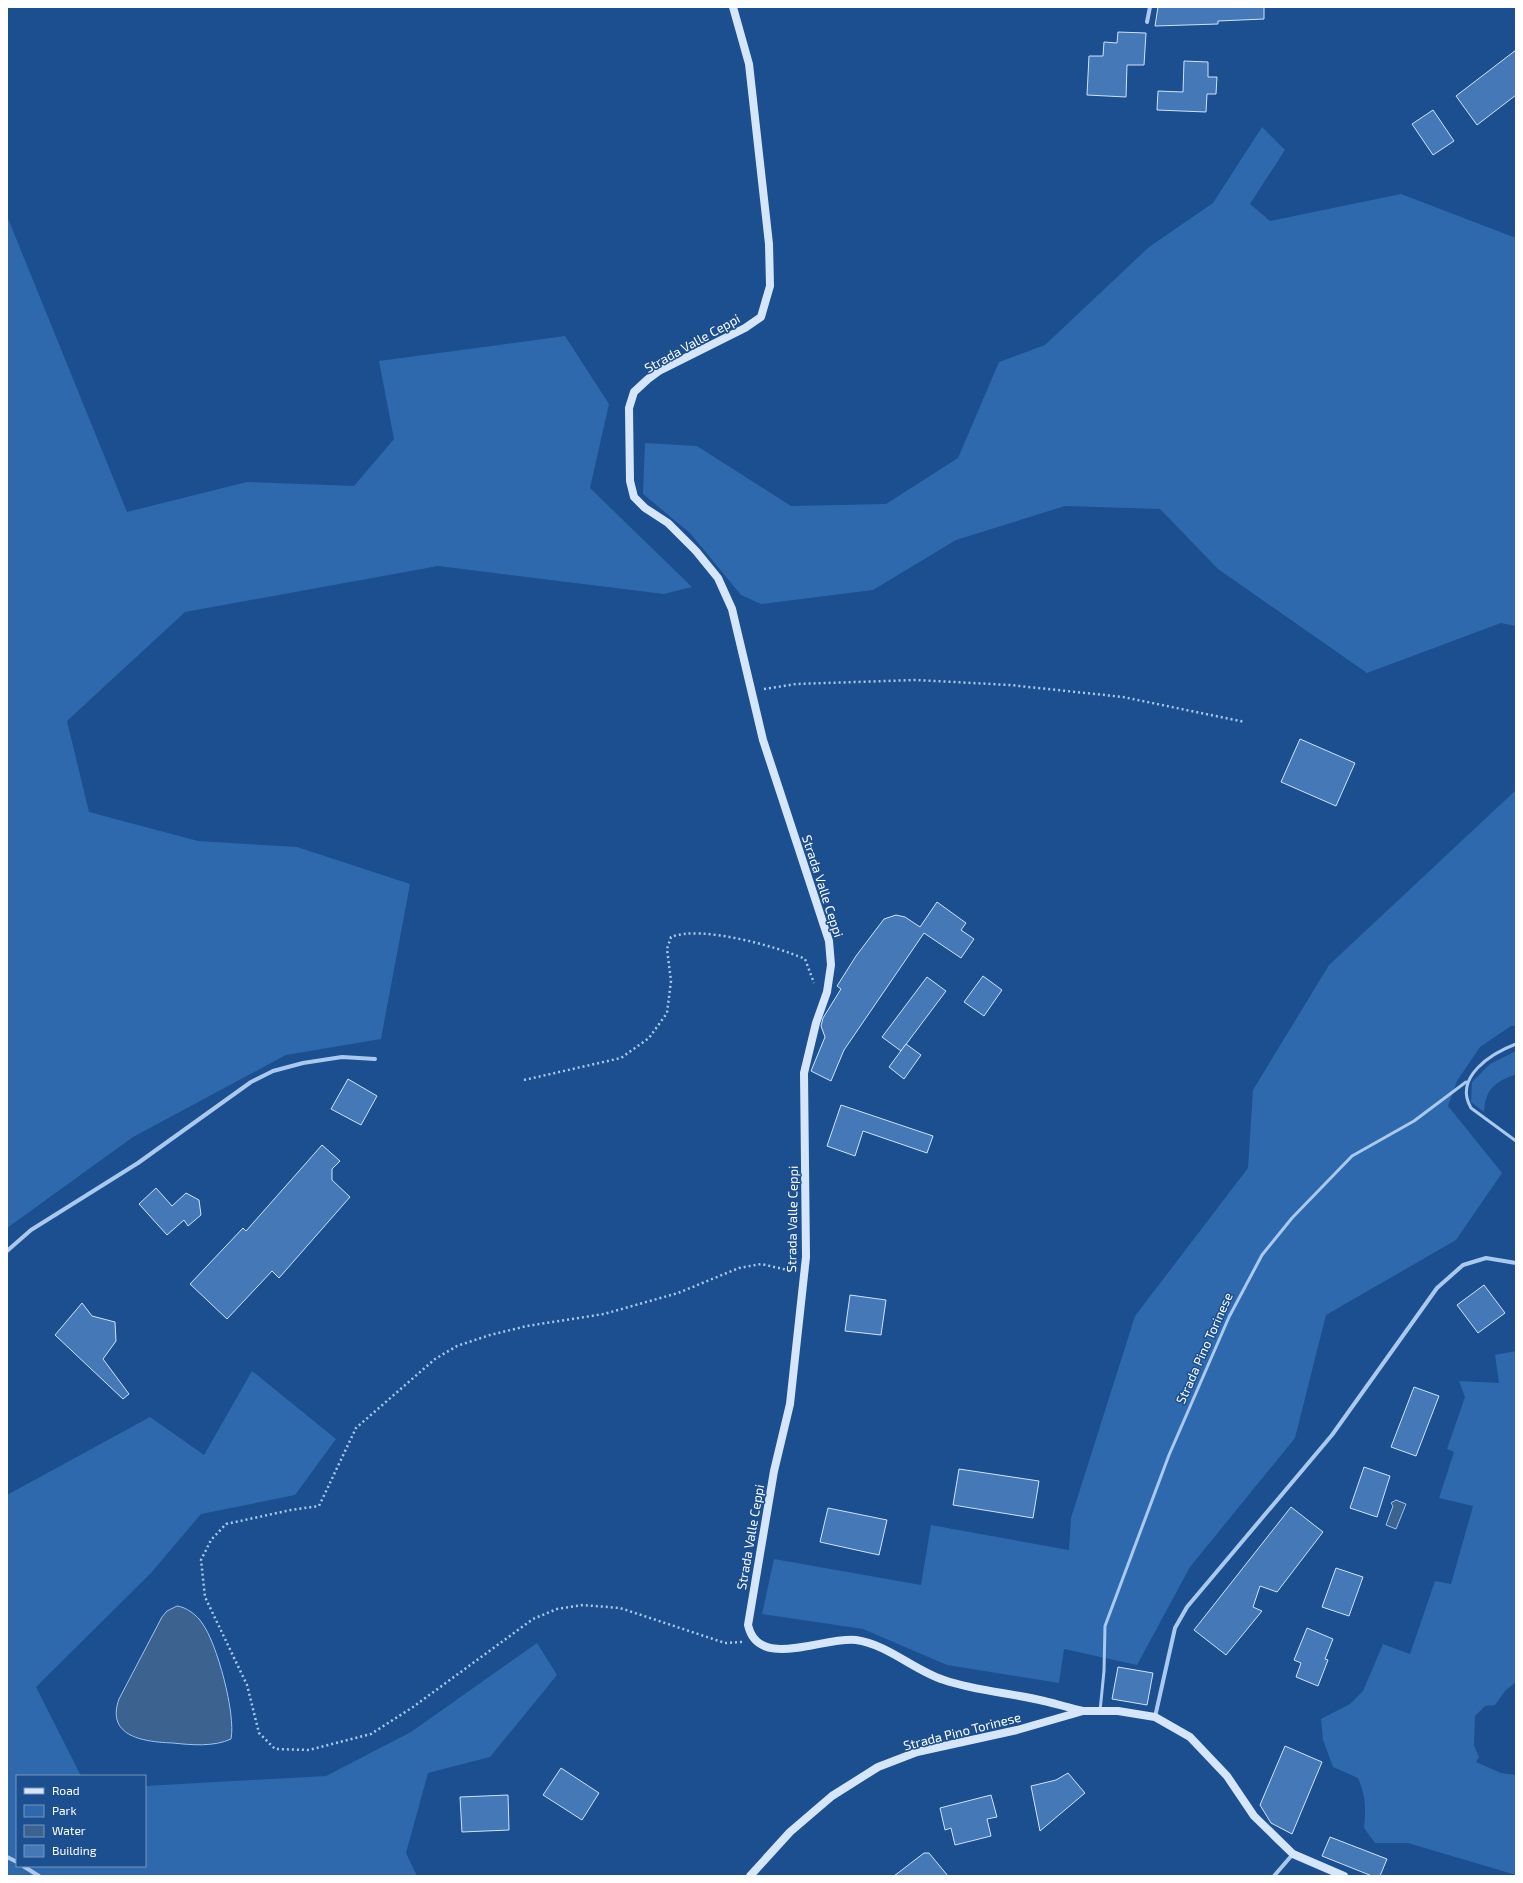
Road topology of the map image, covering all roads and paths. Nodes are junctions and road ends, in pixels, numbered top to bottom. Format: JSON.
{"nodes":[{"id":1,"x":733,"y":7,"type":"edge"},
{"id":2,"x":1150,"y":7,"type":"edge"},
{"id":3,"x":1147,"y":22,"type":"dead end"},
{"id":4,"x":751,"y":692,"type":"junction"},
{"id":5,"x":1245,"y":722,"type":"dead end"},
{"id":6,"x":814,"y":984,"type":"dead end"},
{"id":7,"x":1516,"y":1044,"type":"edge"},
{"id":8,"x":375,"y":1059,"type":"dead end"},
{"id":9,"x":524,"y":1080,"type":"dead end"},
{"id":10,"x":1466,"y":1082,"type":"junction"},
{"id":11,"x":1516,"y":1141,"type":"edge"},
{"id":12,"x":7,"y":1251,"type":"edge"},
{"id":13,"x":1516,"y":1263,"type":"edge"},
{"id":14,"x":804,"y":1273,"type":"junction"},
{"id":15,"x":757,"y":1641,"type":"junction"},
{"id":16,"x":1082,"y":1711,"type":"junction"},
{"id":17,"x":1100,"y":1711,"type":"junction"},
{"id":18,"x":1155,"y":1717,"type":"junction"},
{"id":19,"x":1293,"y":1854,"type":"junction"},
{"id":20,"x":7,"y":1857,"type":"edge"},
{"id":21,"x":16,"y":1862,"type":"edge"},
{"id":22,"x":25,"y":1867,"type":"edge"},
{"id":23,"x":39,"y":1876,"type":"edge"},
{"id":24,"x":750,"y":1876,"type":"edge"},
{"id":25,"x":1274,"y":1876,"type":"edge"},
{"id":26,"x":1344,"y":1876,"type":"edge"}],
"edges":[{"from":1,"to":4,"type":"street","name":"Strada Valle Ceppi"},
{"from":2,"to":3,"type":"street"},
{"from":4,"to":5,"type":"path"},
{"from":4,"to":14,"type":"street","name":"Strada Valle Ceppi"},
{"from":6,"to":9,"type":"path"},
{"from":7,"to":10,"type":"lane","name":"Strada Pino Torinese"},
{"from":8,"to":12,"type":"street"},
{"from":10,"to":11,"type":"lane"},
{"from":10,"to":17,"type":"lane","name":"Strada Pino Torinese"},
{"from":13,"to":18,"type":"street"},
{"from":14,"to":15,"type":"street","name":"Strada Valle Ceppi"},
{"from":14,"to":15,"type":"path"},
{"from":15,"to":16,"type":"street"},
{"from":16,"to":17,"type":"street","name":"Strada Pino Torinese"},
{"from":16,"to":24,"type":"street","name":"Strada Pino Torinese"},
{"from":17,"to":18,"type":"street","name":"Strada Pino Torinese"},
{"from":18,"to":19,"type":"street","name":"Strada Pino Torinese"},
{"from":19,"to":25,"type":"street"},
{"from":19,"to":26,"type":"street","name":"Strada Pino Torinese"},
{"from":20,"to":21,"type":"street"},
{"from":22,"to":23,"type":"street"}]}
